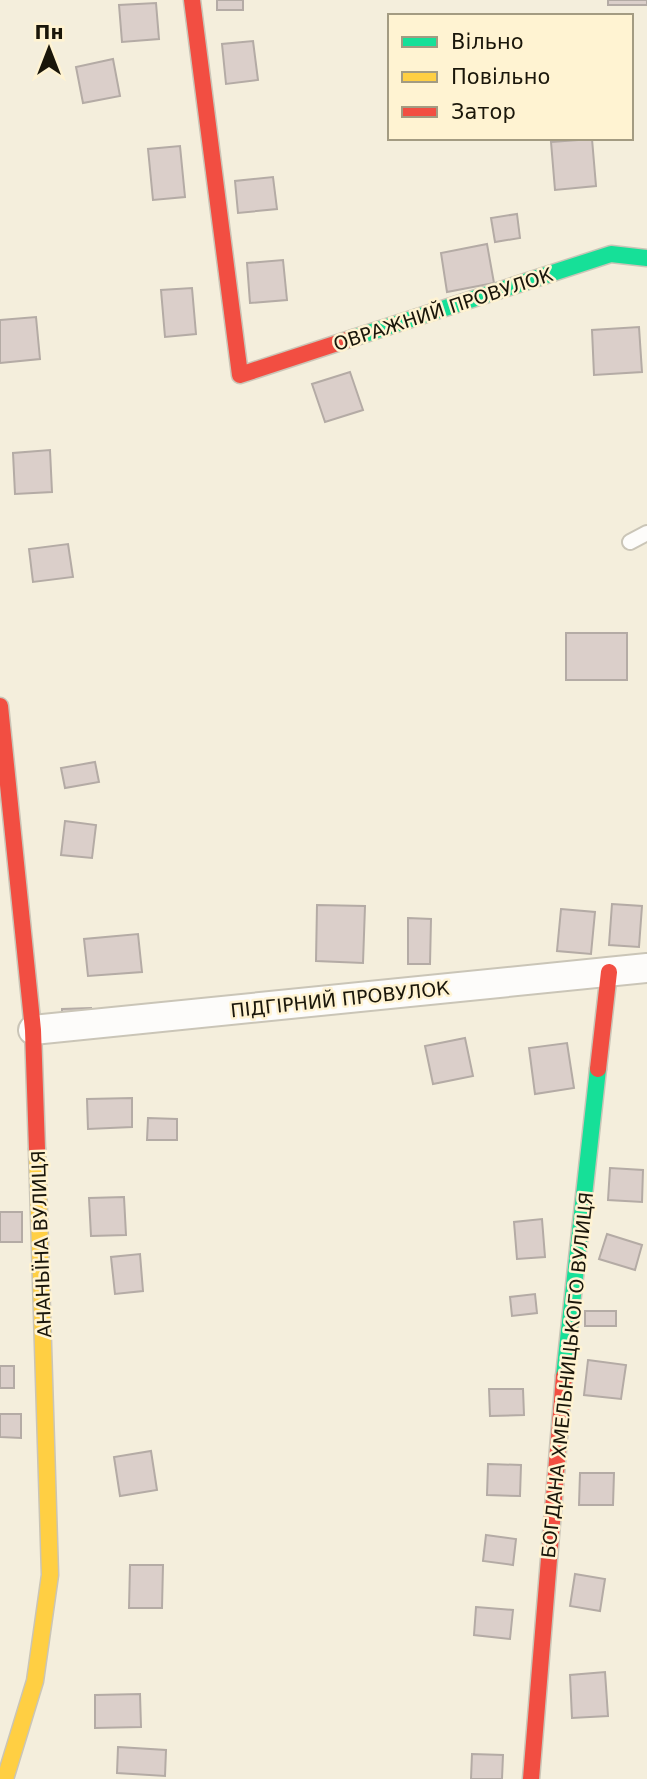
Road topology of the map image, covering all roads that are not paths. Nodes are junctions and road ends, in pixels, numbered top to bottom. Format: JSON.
{"nodes":[{"id":1,"x":192,"y":0,"type":"edge"},
{"id":2,"x":647,"y":258,"type":"edge"},
{"id":3,"x":647,"y":533,"type":"edge"},
{"id":4,"x":630,"y":542,"type":"dead end"},
{"id":5,"x":1,"y":712,"type":"edge"},
{"id":6,"x":647,"y":968,"type":"edge"},
{"id":7,"x":609,"y":972,"type":"junction"},
{"id":8,"x":33,"y":1030,"type":"junction"},
{"id":9,"x":5,"y":1779,"type":"edge"},
{"id":10,"x":531,"y":1779,"type":"edge"}],
"edges":[{"from":1,"to":2,"type":"street","name":"ОВРАЖНИЙ ПРОВУЛОК"},
{"from":3,"to":4,"type":"lane"},
{"from":5,"to":8,"type":"street","name":"АНАНЬЇНА ВУЛИЦЯ"},
{"from":6,"to":7,"type":"street","name":"ПІДГІРНИЙ ПРОВУЛОК"},
{"from":7,"to":8,"type":"street","name":"ПІДГІРНИЙ ПРОВУЛОК"},
{"from":7,"to":10,"type":"street","name":"БОГДАНА ХМЕЛЬНИЦЬКОГО ВУЛИЦЯ"},
{"from":8,"to":9,"type":"street","name":"АНАНЬЇНА ВУЛИЦЯ"}]}
